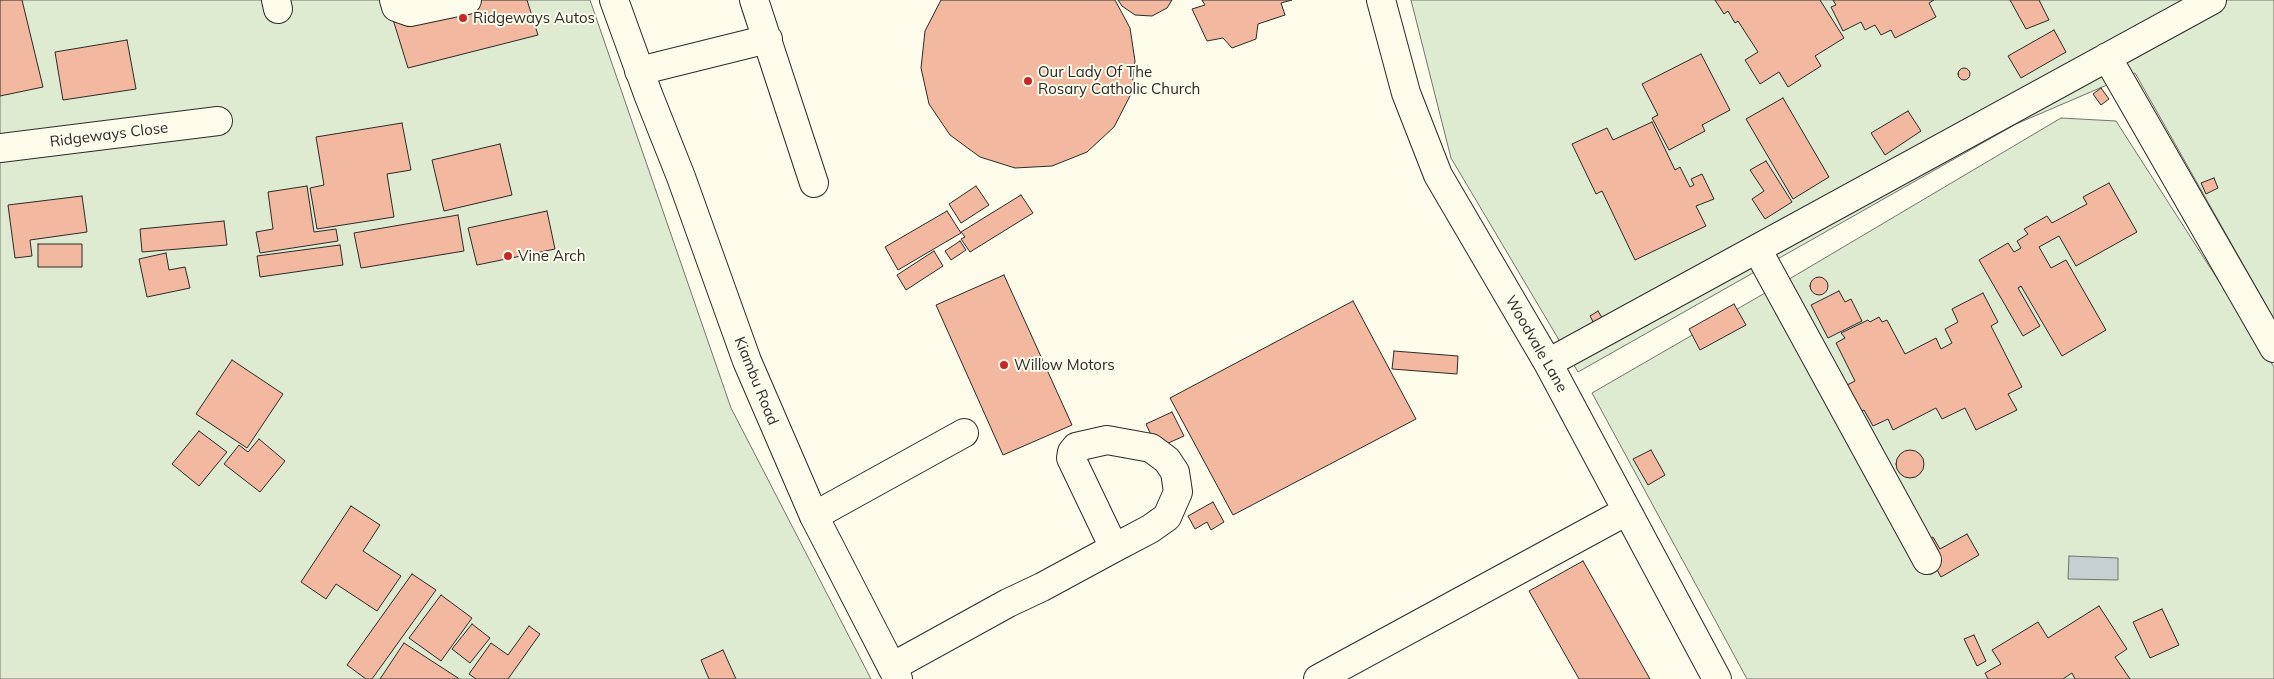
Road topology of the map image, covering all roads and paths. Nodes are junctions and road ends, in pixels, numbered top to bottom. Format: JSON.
{"nodes":[{"id":1,"x":394,"y":0,"type":"edge"},
{"id":2,"x":467,"y":0,"type":"edge"},
{"id":3,"x":614,"y":0,"type":"edge"},
{"id":4,"x":629,"y":0,"type":"edge"},
{"id":5,"x":754,"y":0,"type":"edge"},
{"id":6,"x":1381,"y":0,"type":"edge"},
{"id":7,"x":2212,"y":0,"type":"edge"},
{"id":8,"x":768,"y":39,"type":"junction"},
{"id":9,"x":2107,"y":57,"type":"junction"},
{"id":10,"x":640,"y":71,"type":"junction"},
{"id":11,"x":218,"y":121,"type":"dead end"},
{"id":12,"x":0,"y":148,"type":"edge"},
{"id":13,"x":814,"y":183,"type":"dead end"},
{"id":14,"x":1757,"y":249,"type":"junction"},
{"id":15,"x":2274,"y":348,"type":"edge"},
{"id":16,"x":1548,"y":363,"type":"junction"},
{"id":17,"x":964,"y":433,"type":"dead end"},
{"id":18,"x":1627,"y":511,"type":"junction"},
{"id":19,"x":814,"y":516,"type":"junction"},
{"id":20,"x":1114,"y":548,"type":"dead end"},
{"id":21,"x":1927,"y":560,"type":"dead end"},
{"id":22,"x":895,"y":673,"type":"edge"},
{"id":23,"x":1318,"y":679,"type":"edge"},
{"id":24,"x":1717,"y":679,"type":"edge"}],
"edges":[{"from":1,"to":2,"type":"main road"},
{"from":3,"to":10,"type":"main road","name":"Kiambu Road"},
{"from":4,"to":10,"type":"main road","name":"Kiambu Road"},
{"from":5,"to":8,"type":"main road"},
{"from":6,"to":16,"type":"main road","name":"Woodvale Lane"},
{"from":7,"to":9,"type":"main road"},
{"from":8,"to":10,"type":"main road"},
{"from":8,"to":13,"type":"main road"},
{"from":9,"to":14,"type":"main road"},
{"from":9,"to":15,"type":"main road"},
{"from":10,"to":19,"type":"main road","name":"Kiambu Road"},
{"from":11,"to":12,"type":"main road","name":"Ridgeways Close"},
{"from":14,"to":16,"type":"main road"},
{"from":14,"to":21,"type":"main road"},
{"from":16,"to":18,"type":"main road","name":"Woodvale Lane"},
{"from":17,"to":19,"type":"main road"},
{"from":18,"to":23,"type":"main road"},
{"from":18,"to":24,"type":"main road","name":"Woodvale Lane"},
{"from":19,"to":22,"type":"main road","name":"Kiambu Road"},
{"from":20,"to":22,"type":"main road"}]}
